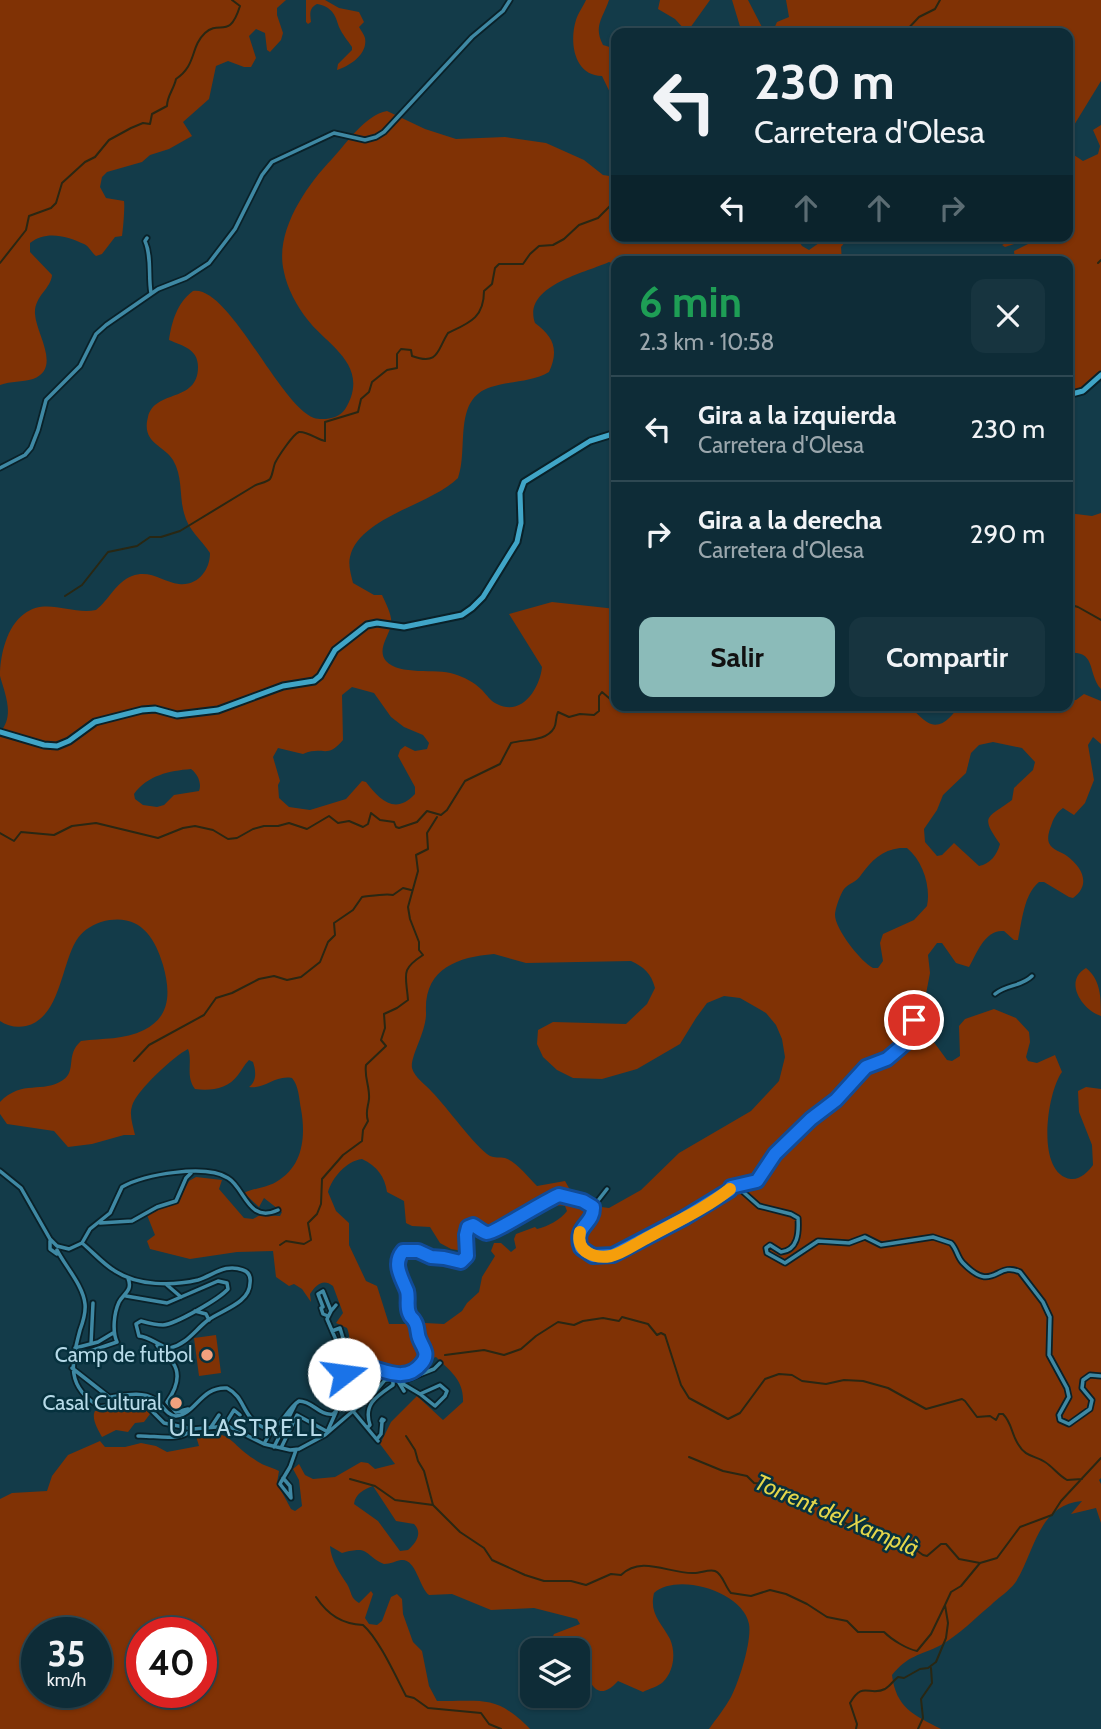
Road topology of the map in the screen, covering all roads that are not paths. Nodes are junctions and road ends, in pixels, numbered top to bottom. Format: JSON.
{"nodes":[{"id":1,"x":510,"y":0,"type":"edge"},
{"id":2,"x":147,"y":238,"type":"dead end"},
{"id":3,"x":151,"y":293,"type":"junction"},
{"id":4,"x":1101,"y":376,"type":"edge"},
{"id":5,"x":1073,"y":394,"type":"edge"},
{"id":6,"x":611,"y":435,"type":"edge"},
{"id":7,"x":0,"y":468,"type":"edge"},
{"id":8,"x":0,"y":732,"type":"edge"},
{"id":9,"x":1032,"y":976,"type":"dead end"},
{"id":10,"x":995,"y":994,"type":"dead end"},
{"id":11,"x":931,"y":1007,"type":"dead end"},
{"id":12,"x":0,"y":1171,"type":"edge"},
{"id":13,"x":181,"y":1171,"type":"junction"},
{"id":14,"x":191,"y":1172,"type":"junction"},
{"id":15,"x":186,"y":1178,"type":"junction"},
{"id":16,"x":607,"y":1189,"type":"dead end"},
{"id":17,"x":730,"y":1190,"type":"junction"},
{"id":18,"x":593,"y":1207,"type":"junction"},
{"id":19,"x":278,"y":1210,"type":"dead end"},
{"id":20,"x":109,"y":1216,"type":"junction"},
{"id":21,"x":100,"y":1223,"type":"junction"},
{"id":22,"x":113,"y":1223,"type":"junction"},
{"id":23,"x":82,"y":1243,"type":"junction"},
{"id":24,"x":55,"y":1248,"type":"junction"},
{"id":25,"x":128,"y":1278,"type":"junction"},
{"id":26,"x":166,"y":1284,"type":"junction"},
{"id":27,"x":126,"y":1296,"type":"junction"},
{"id":28,"x":181,"y":1297,"type":"junction"},
{"id":29,"x":93,"y":1303,"type":"dead end"},
{"id":30,"x":336,"y":1305,"type":"dead end"},
{"id":31,"x":195,"y":1311,"type":"junction"},
{"id":32,"x":331,"y":1311,"type":"junction"},
{"id":33,"x":328,"y":1316,"type":"junction"},
{"id":34,"x":209,"y":1320,"type":"junction"},
{"id":35,"x":91,"y":1328,"type":"junction"},
{"id":36,"x":82,"y":1329,"type":"junction"},
{"id":37,"x":332,"y":1331,"type":"junction"},
{"id":38,"x":113,"y":1333,"type":"junction"},
{"id":39,"x":156,"y":1343,"type":"junction"},
{"id":40,"x":91,"y":1344,"type":"junction"},
{"id":41,"x":77,"y":1347,"type":"junction"},
{"id":42,"x":75,"y":1356,"type":"junction"},
{"id":43,"x":440,"y":1363,"type":"dead end"},
{"id":44,"x":351,"y":1365,"type":"junction"},
{"id":45,"x":72,"y":1368,"type":"junction"},
{"id":46,"x":344,"y":1368,"type":"junction"},
{"id":47,"x":388,"y":1373,"type":"junction"},
{"id":48,"x":1101,"y":1376,"type":"edge"},
{"id":49,"x":393,"y":1379,"type":"junction"},
{"id":50,"x":400,"y":1382,"type":"junction"},
{"id":51,"x":404,"y":1391,"type":"dead end"},
{"id":52,"x":420,"y":1394,"type":"junction"},
{"id":53,"x":111,"y":1397,"type":"junction"},
{"id":54,"x":133,"y":1402,"type":"junction"},
{"id":55,"x":296,"y":1403,"type":"junction"},
{"id":56,"x":188,"y":1409,"type":"junction"},
{"id":57,"x":353,"y":1411,"type":"junction"},
{"id":58,"x":336,"y":1412,"type":"junction"},
{"id":59,"x":219,"y":1415,"type":"dead end"},
{"id":60,"x":240,"y":1415,"type":"dead end"},
{"id":61,"x":382,"y":1422,"type":"dead end"},
{"id":62,"x":224,"y":1426,"type":"junction"},
{"id":63,"x":211,"y":1427,"type":"junction"},
{"id":64,"x":368,"y":1427,"type":"junction"},
{"id":65,"x":193,"y":1429,"type":"junction"},
{"id":66,"x":272,"y":1430,"type":"junction"},
{"id":67,"x":328,"y":1432,"type":"junction"},
{"id":68,"x":138,"y":1436,"type":"dead end"},
{"id":69,"x":264,"y":1444,"type":"junction"},
{"id":70,"x":274,"y":1447,"type":"junction"},
{"id":71,"x":281,"y":1448,"type":"junction"},
{"id":72,"x":296,"y":1450,"type":"junction"},
{"id":73,"x":283,"y":1478,"type":"junction"}],
"edges":[{"from":1,"to":3,"type":"street"},
{"from":2,"to":3,"type":"street"},
{"from":3,"to":7,"type":"street"},
{"from":4,"to":5,"type":"main road"},
{"from":6,"to":8,"type":"main road"},
{"from":9,"to":10,"type":"street"},
{"from":11,"to":17,"type":"street"},
{"from":12,"to":24,"type":"street"},
{"from":13,"to":14,"type":"street"},
{"from":13,"to":15,"type":"street"},
{"from":13,"to":20,"type":"street"},
{"from":14,"to":15,"type":"street"},
{"from":14,"to":19,"type":"street"},
{"from":15,"to":22,"type":"street"},
{"from":16,"to":18,"type":"street"},
{"from":17,"to":18,"type":"street"},
{"from":17,"to":48,"type":"street"},
{"from":18,"to":47,"type":"street"},
{"from":20,"to":21,"type":"street"},
{"from":20,"to":22,"type":"street"},
{"from":21,"to":22,"type":"street"},
{"from":21,"to":23,"type":"street"},
{"from":23,"to":24,"type":"street"},
{"from":23,"to":25,"type":"street"},
{"from":24,"to":36,"type":"street"},
{"from":25,"to":26,"type":"street"},
{"from":25,"to":27,"type":"street"},
{"from":26,"to":28,"type":"street"},
{"from":26,"to":34,"type":"street"},
{"from":27,"to":28,"type":"street"},
{"from":27,"to":38,"type":"street"},
{"from":28,"to":31,"type":"street"},
{"from":29,"to":35,"type":"street"},
{"from":30,"to":32,"type":"street"},
{"from":31,"to":34,"type":"street"},
{"from":31,"to":39,"type":"street"},
{"from":32,"to":33,"type":"street"},
{"from":32,"to":33,"type":"street"},
{"from":33,"to":37,"type":"street"},
{"from":34,"to":39,"type":"street"},
{"from":35,"to":36,"type":"street"},
{"from":35,"to":40,"type":"street"},
{"from":36,"to":41,"type":"street"},
{"from":37,"to":44,"type":"street"},
{"from":37,"to":46,"type":"street"},
{"from":38,"to":40,"type":"street"},
{"from":38,"to":42,"type":"street"},
{"from":39,"to":56,"type":"street"},
{"from":40,"to":41,"type":"street"},
{"from":41,"to":42,"type":"street"},
{"from":42,"to":45,"type":"street"},
{"from":43,"to":50,"type":"street"},
{"from":44,"to":46,"type":"street"},
{"from":44,"to":47,"type":"street"},
{"from":45,"to":53,"type":"street"},
{"from":45,"to":54,"type":"street"},
{"from":46,"to":58,"type":"street"},
{"from":47,"to":49,"type":"street"},
{"from":49,"to":50,"type":"street"},
{"from":49,"to":57,"type":"street"},
{"from":49,"to":64,"type":"street"},
{"from":50,"to":51,"type":"street"},
{"from":50,"to":52,"type":"street"},
{"from":52,"to":52,"type":"street"},
{"from":53,"to":54,"type":"street"},
{"from":53,"to":56,"type":"street"},
{"from":54,"to":65,"type":"street"},
{"from":55,"to":58,"type":"street"},
{"from":55,"to":66,"type":"street"},
{"from":55,"to":70,"type":"street"},
{"from":56,"to":66,"type":"street"},
{"from":57,"to":64,"type":"street"},
{"from":57,"to":67,"type":"street"},
{"from":58,"to":67,"type":"street"},
{"from":59,"to":63,"type":"street"},
{"from":60,"to":62,"type":"street"},
{"from":61,"to":64,"type":"street"},
{"from":62,"to":63,"type":"street"},
{"from":62,"to":69,"type":"street"},
{"from":63,"to":65,"type":"street"},
{"from":65,"to":68,"type":"street"},
{"from":66,"to":69,"type":"street"},
{"from":67,"to":71,"type":"street"},
{"from":67,"to":72,"type":"street"},
{"from":69,"to":70,"type":"street"},
{"from":70,"to":71,"type":"street"},
{"from":71,"to":72,"type":"street"},
{"from":72,"to":73,"type":"street"},
{"from":73,"to":73,"type":"street"}]}
